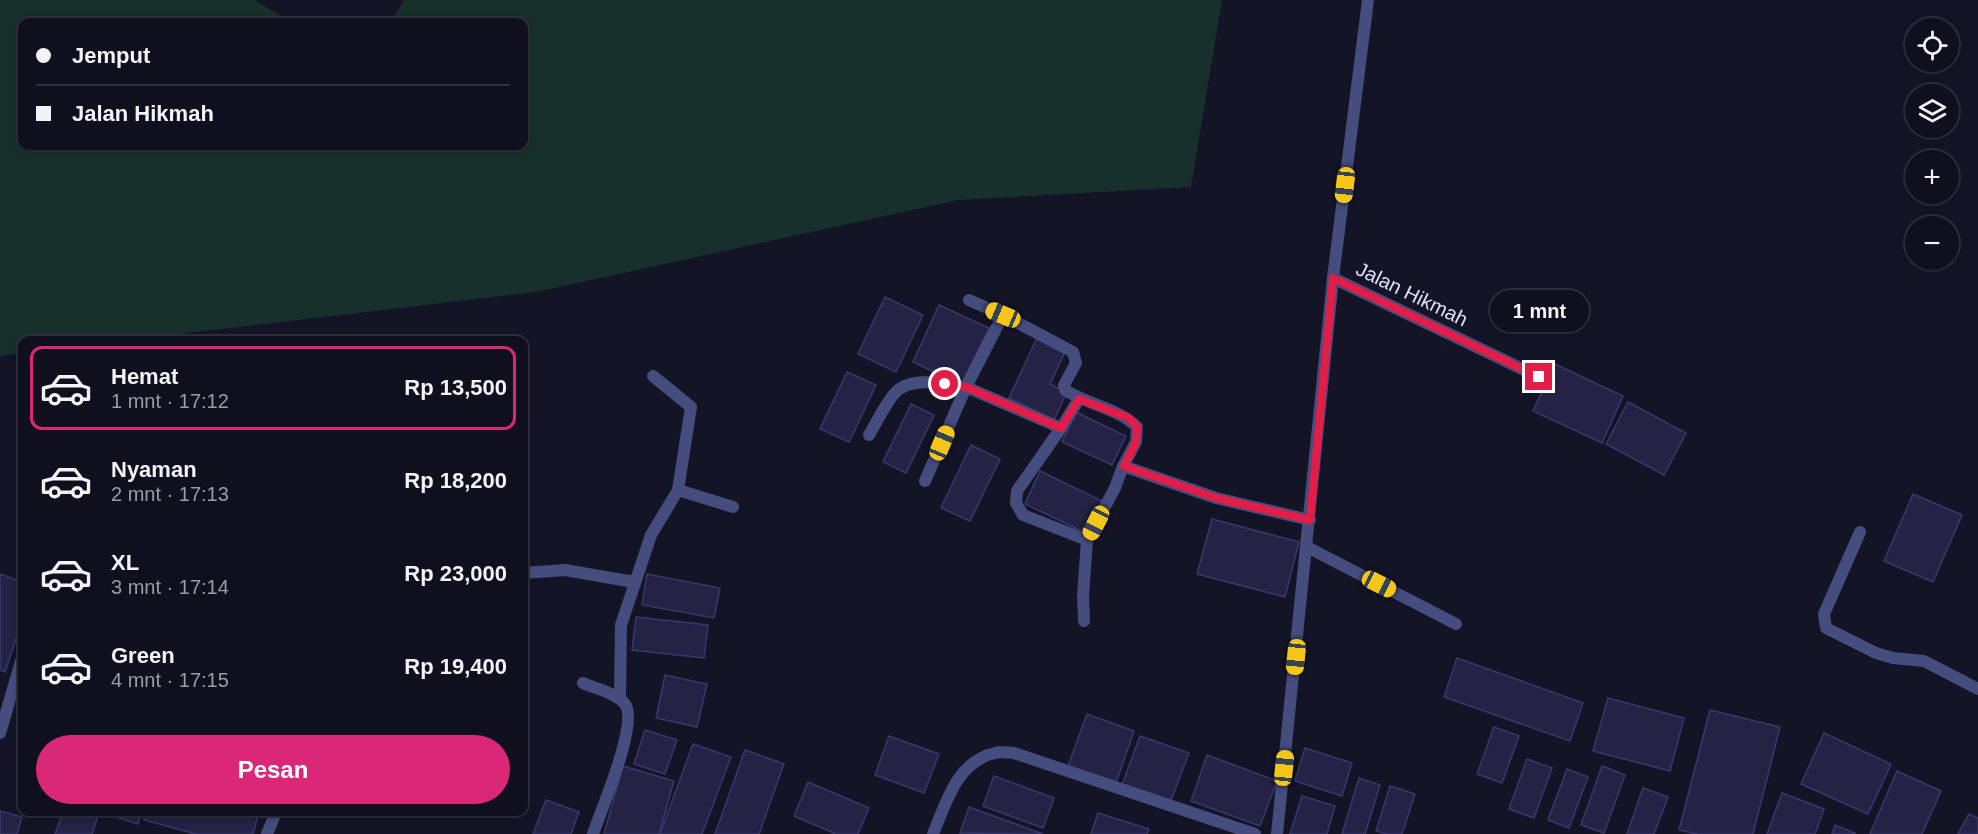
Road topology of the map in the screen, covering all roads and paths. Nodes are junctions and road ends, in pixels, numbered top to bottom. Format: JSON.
{"nodes":[{"id":1,"x":1368,"y":0,"type":"edge"},
{"id":2,"x":1333,"y":278,"type":"junction"},
{"id":3,"x":969,"y":300,"type":"dead end"},
{"id":4,"x":1003,"y":315,"type":"junction"},
{"id":5,"x":653,"y":376,"type":"dead end"},
{"id":6,"x":1539,"y":377,"type":"dead end"},
{"id":7,"x":966,"y":387,"type":"junction"},
{"id":8,"x":1079,"y":399,"type":"junction"},
{"id":9,"x":1061,"y":428,"type":"junction"},
{"id":10,"x":869,"y":435,"type":"dead end"},
{"id":11,"x":1124,"y":466,"type":"junction"},
{"id":12,"x":925,"y":481,"type":"dead end"},
{"id":13,"x":678,"y":490,"type":"junction"},
{"id":14,"x":732,"y":507,"type":"dead end"},
{"id":15,"x":1310,"y":520,"type":"junction"},
{"id":16,"x":1860,"y":532,"type":"dead end"},
{"id":17,"x":1087,"y":540,"type":"junction"},
{"id":18,"x":1307,"y":546,"type":"junction"},
{"id":19,"x":528,"y":573,"type":"edge"},
{"id":20,"x":634,"y":582,"type":"junction"},
{"id":21,"x":1084,"y":621,"type":"dead end"},
{"id":22,"x":1456,"y":624,"type":"dead end"},
{"id":23,"x":18,"y":672,"type":"edge"},
{"id":24,"x":583,"y":683,"type":"dead end"},
{"id":25,"x":1978,"y":689,"type":"edge"},
{"id":26,"x":620,"y":698,"type":"junction"},
{"id":27,"x":0,"y":733,"type":"edge"},
{"id":28,"x":274,"y":816,"type":"edge"},
{"id":29,"x":267,"y":834,"type":"edge"},
{"id":30,"x":593,"y":834,"type":"edge"},
{"id":31,"x":933,"y":834,"type":"edge"},
{"id":32,"x":1255,"y":834,"type":"edge"},
{"id":33,"x":1277,"y":834,"type":"edge"}],
"edges":[{"from":1,"to":2,"type":"street"},
{"from":2,"to":6,"type":"street","name":"Jalan Hikmah"},
{"from":2,"to":15,"type":"street"},
{"from":3,"to":4,"type":"street"},
{"from":4,"to":7,"type":"street"},
{"from":4,"to":8,"type":"street"},
{"from":5,"to":13,"type":"street"},
{"from":7,"to":9,"type":"street"},
{"from":7,"to":10,"type":"street"},
{"from":7,"to":12,"type":"street"},
{"from":8,"to":9,"type":"street"},
{"from":8,"to":11,"type":"street"},
{"from":9,"to":17,"type":"street"},
{"from":11,"to":15,"type":"street"},
{"from":11,"to":17,"type":"street"},
{"from":13,"to":14,"type":"street"},
{"from":13,"to":20,"type":"street"},
{"from":15,"to":18,"type":"street"},
{"from":16,"to":25,"type":"street"},
{"from":17,"to":21,"type":"street"},
{"from":18,"to":22,"type":"street"},
{"from":18,"to":33,"type":"street"},
{"from":19,"to":20,"type":"street"},
{"from":20,"to":26,"type":"street"},
{"from":23,"to":27,"type":"street"},
{"from":24,"to":26,"type":"street"},
{"from":26,"to":30,"type":"street"},
{"from":28,"to":29,"type":"street"},
{"from":31,"to":32,"type":"street"}]}
